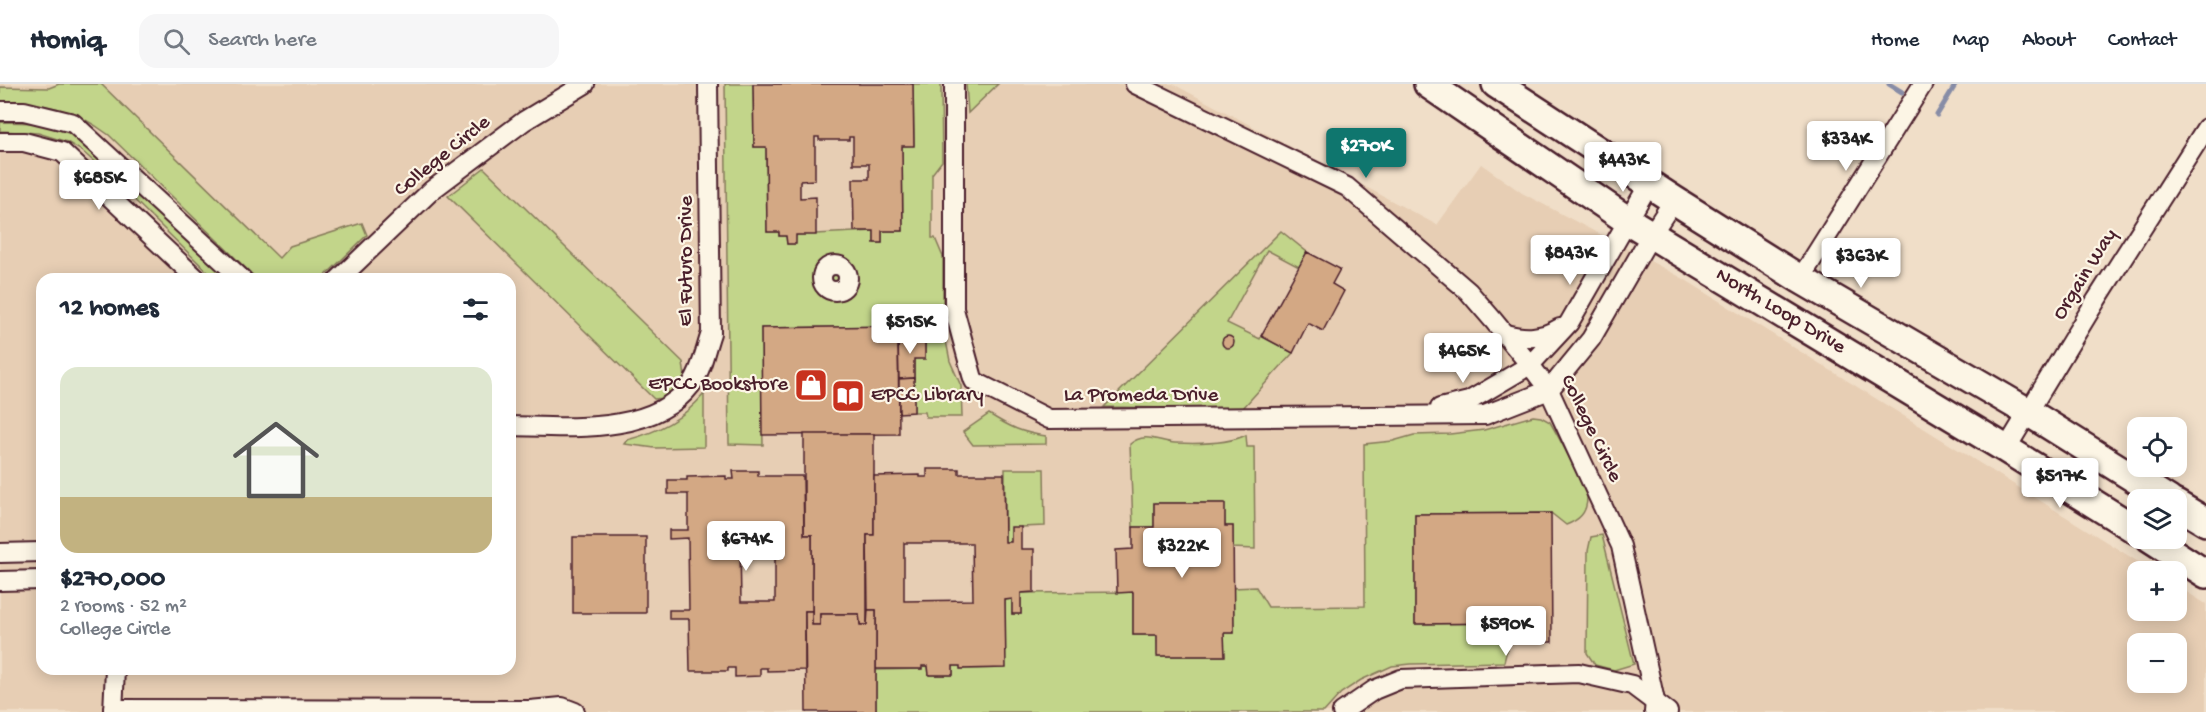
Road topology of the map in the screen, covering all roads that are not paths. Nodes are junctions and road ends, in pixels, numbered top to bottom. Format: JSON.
{"nodes":[{"id":1,"x":585,"y":84,"type":"edge"},
{"id":2,"x":708,"y":84,"type":"edge"},
{"id":3,"x":954,"y":84,"type":"edge"},
{"id":4,"x":1135,"y":84,"type":"edge"},
{"id":5,"x":1428,"y":84,"type":"edge"},
{"id":6,"x":1496,"y":84,"type":"edge"},
{"id":7,"x":1923,"y":84,"type":"edge"},
{"id":8,"x":0,"y":111,"type":"edge"},
{"id":9,"x":2206,"y":128,"type":"edge"},
{"id":10,"x":0,"y":142,"type":"edge"},
{"id":11,"x":1649,"y":184,"type":"junction"},
{"id":12,"x":1674,"y":200,"type":"junction"},
{"id":13,"x":1627,"y":220,"type":"junction"},
{"id":14,"x":1651,"y":235,"type":"junction"},
{"id":15,"x":191,"y":273,"type":"edge"},
{"id":16,"x":236,"y":273,"type":"edge"},
{"id":17,"x":345,"y":273,"type":"edge"},
{"id":18,"x":1800,"y":279,"type":"junction"},
{"id":19,"x":1569,"y":323,"type":"junction"},
{"id":20,"x":1504,"y":334,"type":"junction"},
{"id":21,"x":1530,"y":365,"type":"junction"},
{"id":22,"x":1549,"y":390,"type":"junction"},
{"id":23,"x":2028,"y":412,"type":"junction"},
{"id":24,"x":1401,"y":417,"type":"junction"},
{"id":25,"x":516,"y":426,"type":"edge"},
{"id":26,"x":2006,"y":449,"type":"junction"},
{"id":27,"x":2151,"y":489,"type":"edge"},
{"id":28,"x":2187,"y":511,"type":"edge"},
{"id":29,"x":2206,"y":522,"type":"edge"},
{"id":30,"x":2127,"y":524,"type":"edge"},
{"id":31,"x":2167,"y":549,"type":"edge"},
{"id":32,"x":36,"y":552,"type":"edge"},
{"id":33,"x":0,"y":553,"type":"edge"},
{"id":34,"x":2206,"y":574,"type":"edge"},
{"id":35,"x":36,"y":580,"type":"edge"},
{"id":36,"x":0,"y":581,"type":"edge"},
{"id":37,"x":115,"y":675,"type":"edge"},
{"id":38,"x":1659,"y":708,"type":"edge"},
{"id":39,"x":113,"y":710,"type":"edge"},
{"id":40,"x":531,"y":711,"type":"edge"},
{"id":41,"x":575,"y":712,"type":"edge"},
{"id":42,"x":1342,"y":712,"type":"edge"}],
"edges":[{"from":1,"to":17,"type":"street","name":"College Circle"},
{"from":2,"to":25,"type":"street","name":"El Futuro Drive"},
{"from":3,"to":24,"type":"street","name":"La Promeda Drive"},
{"from":4,"to":20,"type":"street","name":"College Circle"},
{"from":5,"to":13,"type":"main road","name":"North Loop Drive"},
{"from":6,"to":11,"type":"main road","name":"North Loop Drive"},
{"from":7,"to":18,"type":"street"},
{"from":8,"to":16,"type":"street"},
{"from":9,"to":23,"type":"street","name":"Orgain Way"},
{"from":10,"to":15,"type":"street"},
{"from":11,"to":12,"type":"main road","name":"North Loop Drive"},
{"from":11,"to":13,"type":"street"},
{"from":12,"to":14,"type":"street"},
{"from":12,"to":18,"type":"main road","name":"North Loop Drive"},
{"from":13,"to":14,"type":"main road","name":"North Loop Drive"},
{"from":13,"to":19,"type":"street"},
{"from":14,"to":22,"type":"street"},
{"from":14,"to":26,"type":"main road","name":"North Loop Drive"},
{"from":18,"to":23,"type":"main road","name":"North Loop Drive"},
{"from":19,"to":20,"type":"street"},
{"from":19,"to":21,"type":"street"},
{"from":20,"to":21,"type":"street","name":"College Circle"},
{"from":21,"to":22,"type":"street","name":"College Circle"},
{"from":21,"to":24,"type":"street"},
{"from":22,"to":24,"type":"street"},
{"from":22,"to":38,"type":"street","name":"College Circle"},
{"from":23,"to":26,"type":"street","name":"Orgain Way"},
{"from":23,"to":27,"type":"main road","name":"North Loop Drive"},
{"from":26,"to":30,"type":"main road","name":"North Loop Drive"},
{"from":28,"to":29,"type":"main road"},
{"from":31,"to":34,"type":"main road"},
{"from":32,"to":33,"type":"street"},
{"from":35,"to":36,"type":"street"},
{"from":37,"to":39,"type":"street"},
{"from":38,"to":42,"type":"street"},
{"from":39,"to":40,"type":"street"},
{"from":40,"to":41,"type":"street"}]}
